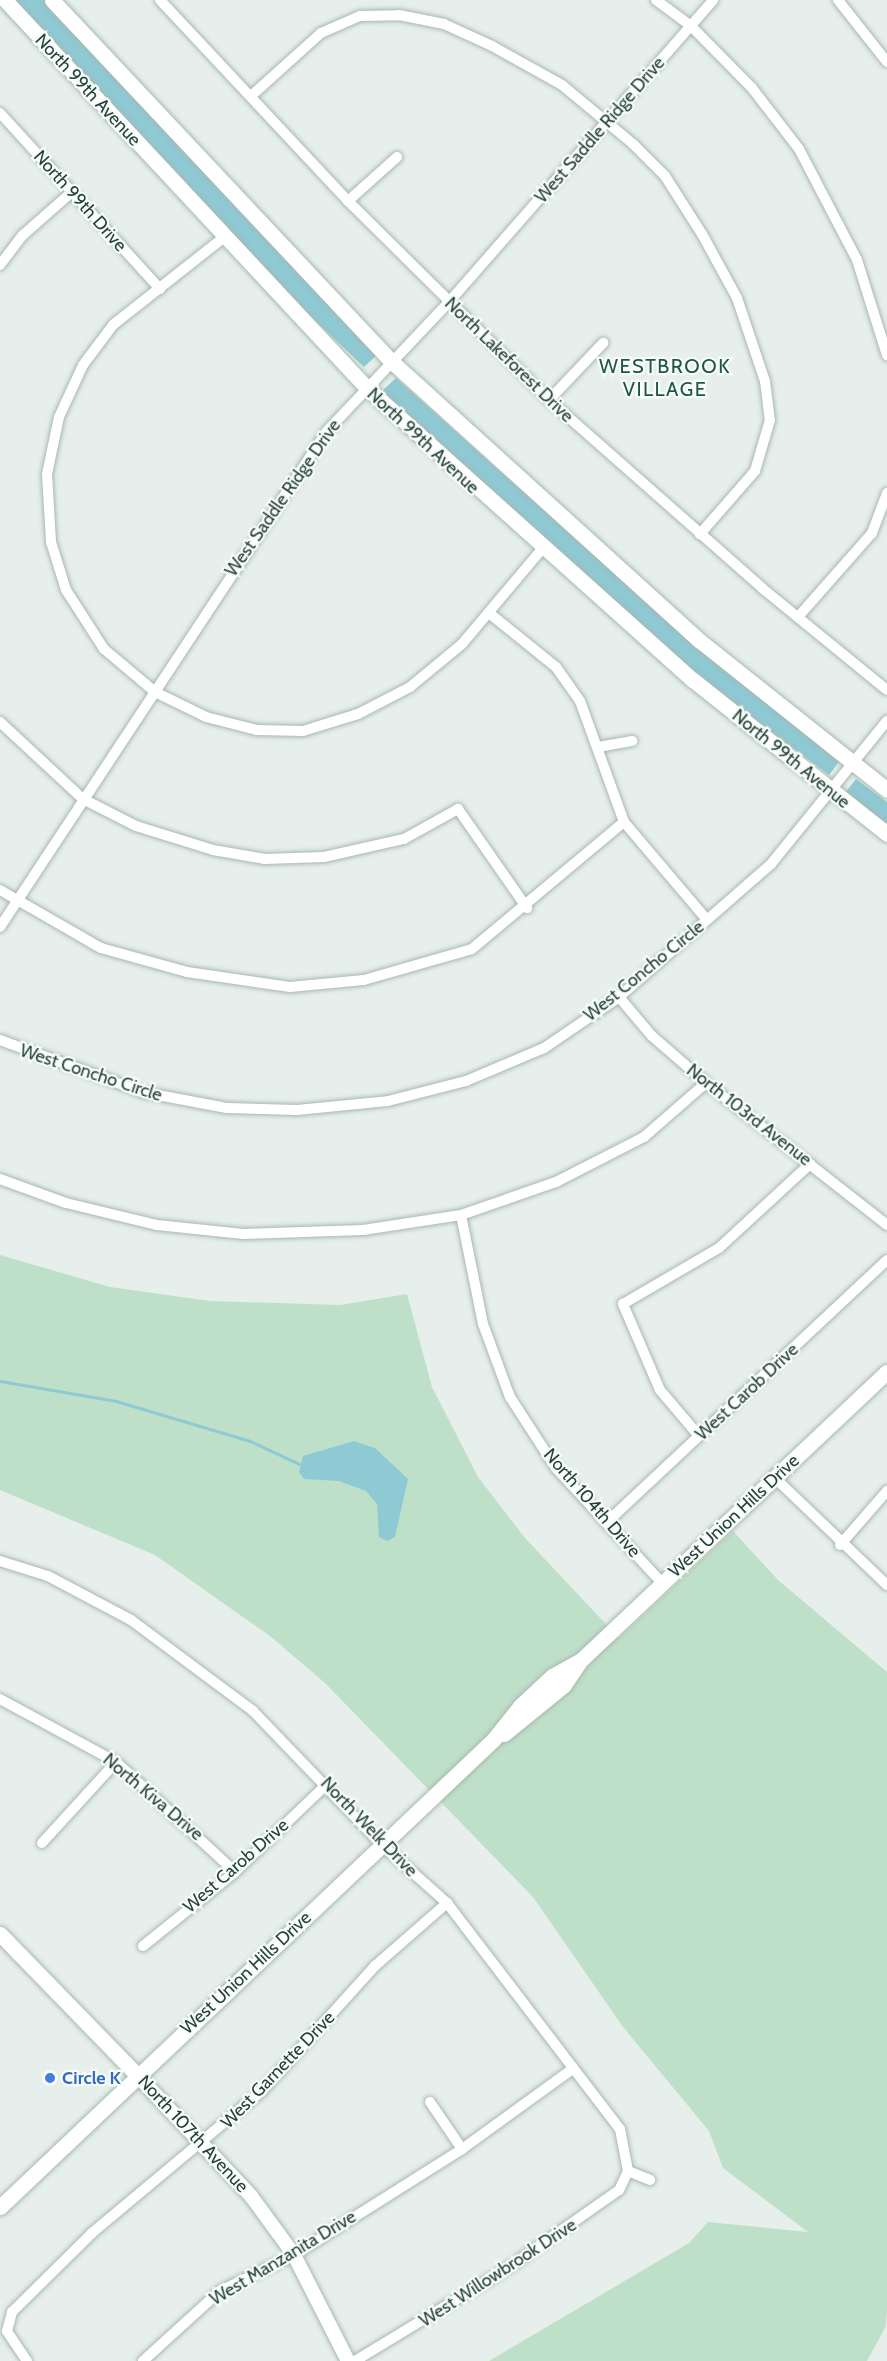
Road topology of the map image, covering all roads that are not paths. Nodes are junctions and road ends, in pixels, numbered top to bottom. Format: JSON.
{"nodes":[{"id":1,"x":5,"y":0,"type":"edge"},
{"id":2,"x":52,"y":0,"type":"edge"},
{"id":3,"x":160,"y":0,"type":"edge"},
{"id":4,"x":656,"y":0,"type":"edge"},
{"id":5,"x":713,"y":0,"type":"edge"},
{"id":6,"x":838,"y":0,"type":"edge"},
{"id":7,"x":691,"y":26,"type":"junction"},
{"id":8,"x":887,"y":62,"type":"edge"},
{"id":9,"x":251,"y":96,"type":"junction"},
{"id":10,"x":0,"y":113,"type":"edge"},
{"id":11,"x":607,"y":124,"type":"junction"},
{"id":12,"x":397,"y":157,"type":"dead end"},
{"id":13,"x":72,"y":192,"type":"junction"},
{"id":14,"x":348,"y":201,"type":"junction"},
{"id":15,"x":223,"y":238,"type":"junction"},
{"id":16,"x":0,"y":265,"type":"edge"},
{"id":17,"x":160,"y":289,"type":"junction"},
{"id":18,"x":449,"y":302,"type":"junction"},
{"id":19,"x":603,"y":343,"type":"dead end"},
{"id":20,"x":887,"y":355,"type":"edge"},
{"id":21,"x":391,"y":361,"type":"junction"},
{"id":22,"x":366,"y":387,"type":"junction"},
{"id":23,"x":549,"y":400,"type":"junction"},
{"id":24,"x":887,"y":493,"type":"edge"},
{"id":25,"x":700,"y":534,"type":"junction"},
{"id":26,"x":542,"y":549,"type":"junction"},
{"id":27,"x":489,"y":613,"type":"junction"},
{"id":28,"x":798,"y":617,"type":"junction"},
{"id":29,"x":887,"y":690,"type":"edge"},
{"id":30,"x":155,"y":692,"type":"junction"},
{"id":31,"x":887,"y":721,"type":"edge"},
{"id":32,"x":0,"y":722,"type":"edge"},
{"id":33,"x":632,"y":741,"type":"dead end"},
{"id":34,"x":598,"y":747,"type":"junction"},
{"id":35,"x":854,"y":764,"type":"junction"},
{"id":36,"x":887,"y":790,"type":"edge"},
{"id":37,"x":831,"y":793,"type":"junction"},
{"id":38,"x":83,"y":799,"type":"junction"},
{"id":39,"x":624,"y":822,"type":"junction"},
{"id":40,"x":887,"y":834,"type":"edge"},
{"id":41,"x":0,"y":890,"type":"edge"},
{"id":42,"x":16,"y":902,"type":"junction"},
{"id":43,"x":527,"y":908,"type":"junction"},
{"id":44,"x":707,"y":920,"type":"junction"},
{"id":45,"x":0,"y":927,"type":"edge"},
{"id":46,"x":619,"y":997,"type":"junction"},
{"id":47,"x":0,"y":1040,"type":"edge"},
{"id":48,"x":706,"y":1083,"type":"junction"},
{"id":49,"x":810,"y":1164,"type":"junction"},
{"id":50,"x":0,"y":1179,"type":"edge"},
{"id":51,"x":461,"y":1215,"type":"junction"},
{"id":52,"x":887,"y":1226,"type":"edge"},
{"id":53,"x":887,"y":1260,"type":"edge"},
{"id":54,"x":887,"y":1372,"type":"edge"},
{"id":55,"x":699,"y":1436,"type":"junction"},
{"id":56,"x":775,"y":1478,"type":"junction"},
{"id":57,"x":887,"y":1491,"type":"edge"},
{"id":58,"x":606,"y":1523,"type":"junction"},
{"id":59,"x":840,"y":1545,"type":"junction"},
{"id":60,"x":0,"y":1561,"type":"edge"},
{"id":61,"x":662,"y":1583,"type":"junction"},
{"id":62,"x":887,"y":1585,"type":"edge"},
{"id":63,"x":0,"y":1699,"type":"edge"},
{"id":64,"x":116,"y":1762,"type":"junction"},
{"id":65,"x":327,"y":1784,"type":"junction"},
{"id":66,"x":42,"y":1843,"type":"dead end"},
{"id":67,"x":382,"y":1845,"type":"junction"},
{"id":68,"x":235,"y":1872,"type":"junction"},
{"id":69,"x":447,"y":1903,"type":"junction"},
{"id":70,"x":0,"y":1934,"type":"edge"},
{"id":71,"x":143,"y":1946,"type":"dead end"},
{"id":72,"x":572,"y":2070,"type":"junction"},
{"id":73,"x":137,"y":2075,"type":"junction"},
{"id":74,"x":430,"y":2102,"type":"dead end"},
{"id":75,"x":204,"y":2145,"type":"junction"},
{"id":76,"x":462,"y":2149,"type":"junction"},
{"id":77,"x":628,"y":2171,"type":"junction"},
{"id":78,"x":650,"y":2180,"type":"dead end"},
{"id":79,"x":0,"y":2207,"type":"edge"},
{"id":80,"x":294,"y":2255,"type":"junction"},
{"id":81,"x":27,"y":2361,"type":"edge"},
{"id":82,"x":143,"y":2361,"type":"edge"},
{"id":83,"x":348,"y":2361,"type":"edge"},
{"id":84,"x":355,"y":2361,"type":"edge"}],
"edges":[{"from":1,"to":15,"type":"main road","name":"North 99th Avenue"},
{"from":2,"to":21,"type":"main road","name":"North 99th Avenue"},
{"from":3,"to":9,"type":"street","name":"North Lakeforest Drive"},
{"from":4,"to":7,"type":"street"},
{"from":5,"to":7,"type":"street","name":"West Saddle Ridge Drive"},
{"from":6,"to":8,"type":"street"},
{"from":7,"to":11,"type":"street","name":"West Saddle Ridge Drive"},
{"from":7,"to":20,"type":"street"},
{"from":9,"to":11,"type":"street"},
{"from":9,"to":14,"type":"street","name":"North Lakeforest Drive"},
{"from":10,"to":13,"type":"street","name":"North 99th Drive"},
{"from":11,"to":18,"type":"street","name":"West Saddle Ridge Drive"},
{"from":11,"to":25,"type":"street"},
{"from":12,"to":14,"type":"street"},
{"from":13,"to":16,"type":"street"},
{"from":13,"to":17,"type":"street","name":"North 99th Drive"},
{"from":14,"to":18,"type":"street","name":"North Lakeforest Drive"},
{"from":15,"to":17,"type":"street"},
{"from":15,"to":22,"type":"main road","name":"North 99th Avenue"},
{"from":17,"to":30,"type":"street"},
{"from":18,"to":21,"type":"street","name":"West Saddle Ridge Drive"},
{"from":18,"to":23,"type":"street","name":"North Lakeforest Drive"},
{"from":19,"to":23,"type":"street"},
{"from":21,"to":22,"type":"street","name":"West Saddle Ridge Drive"},
{"from":21,"to":35,"type":"main road","name":"North 99th Avenue"},
{"from":22,"to":26,"type":"main road","name":"North 99th Avenue"},
{"from":22,"to":30,"type":"street","name":"West Saddle Ridge Drive"},
{"from":23,"to":25,"type":"street","name":"North Lakeforest Drive"},
{"from":24,"to":28,"type":"street"},
{"from":25,"to":28,"type":"street","name":"North Lakeforest Drive"},
{"from":26,"to":27,"type":"street"},
{"from":26,"to":37,"type":"main road","name":"North 99th Avenue"},
{"from":27,"to":30,"type":"street"},
{"from":27,"to":34,"type":"street"},
{"from":28,"to":29,"type":"street","name":"North Lakeforest Drive"},
{"from":30,"to":38,"type":"street","name":"West Saddle Ridge Drive"},
{"from":31,"to":35,"type":"street","name":"West Concho Circle"},
{"from":32,"to":38,"type":"street"},
{"from":33,"to":34,"type":"street"},
{"from":34,"to":39,"type":"street"},
{"from":35,"to":36,"type":"main road","name":"North 99th Avenue"},
{"from":35,"to":37,"type":"street","name":"West Concho Circle"},
{"from":37,"to":40,"type":"main road","name":"North 99th Avenue"},
{"from":37,"to":44,"type":"street","name":"West Concho Circle"},
{"from":38,"to":42,"type":"street","name":"West Saddle Ridge Drive"},
{"from":38,"to":43,"type":"street"},
{"from":39,"to":43,"type":"street"},
{"from":39,"to":44,"type":"street"},
{"from":41,"to":42,"type":"street"},
{"from":42,"to":43,"type":"street"},
{"from":42,"to":45,"type":"street","name":"West Saddle Ridge Drive"},
{"from":44,"to":46,"type":"street","name":"West Concho Circle"},
{"from":46,"to":47,"type":"street","name":"West Concho Circle"},
{"from":46,"to":48,"type":"street","name":"North 103rd Avenue"},
{"from":48,"to":49,"type":"street","name":"North 103rd Avenue"},
{"from":48,"to":51,"type":"street"},
{"from":49,"to":52,"type":"street","name":"North 103rd Avenue"},
{"from":49,"to":55,"type":"street"},
{"from":50,"to":51,"type":"street"},
{"from":51,"to":58,"type":"street","name":"North 104th Drive"},
{"from":53,"to":55,"type":"street","name":"West Carob Drive"},
{"from":54,"to":56,"type":"main road","name":"West Union Hills Drive"},
{"from":55,"to":58,"type":"street","name":"West Carob Drive"},
{"from":56,"to":59,"type":"street"},
{"from":56,"to":61,"type":"main road","name":"West Union Hills Drive"},
{"from":57,"to":59,"type":"street"},
{"from":58,"to":61,"type":"street","name":"North 104th Drive"},
{"from":59,"to":62,"type":"street"},
{"from":60,"to":65,"type":"street","name":"North Welk Drive"},
{"from":61,"to":67,"type":"main road","name":"West Union Hills Drive"},
{"from":63,"to":64,"type":"street","name":"North Kiva Drive"},
{"from":64,"to":66,"type":"street"},
{"from":64,"to":68,"type":"street","name":"North Kiva Drive"},
{"from":65,"to":67,"type":"street","name":"North Welk Drive"},
{"from":65,"to":68,"type":"street","name":"West Carob Drive"},
{"from":67,"to":69,"type":"street","name":"North Welk Drive"},
{"from":67,"to":73,"type":"main road","name":"West Union Hills Drive"},
{"from":68,"to":71,"type":"street","name":"West Carob Drive"},
{"from":69,"to":72,"type":"street","name":"North Welk Drive"},
{"from":69,"to":75,"type":"street","name":"West Garnette Drive"},
{"from":70,"to":73,"type":"main road","name":"North 107th Avenue"},
{"from":72,"to":76,"type":"street","name":"West Manzanita Drive"},
{"from":72,"to":77,"type":"street","name":"North Welk Drive"},
{"from":73,"to":75,"type":"street","name":"North 107th Avenue"},
{"from":73,"to":79,"type":"main road","name":"West Union Hills Drive"},
{"from":74,"to":76,"type":"street"},
{"from":75,"to":80,"type":"street","name":"North 107th Avenue"},
{"from":75,"to":81,"type":"street","name":"West Garnette Drive"},
{"from":76,"to":80,"type":"street","name":"West Manzanita Drive"},
{"from":77,"to":78,"type":"street"},
{"from":77,"to":84,"type":"street","name":"West Willowbrook Drive"},
{"from":80,"to":82,"type":"street","name":"West Manzanita Drive"},
{"from":80,"to":83,"type":"street","name":"North 107th Avenue"}]}
